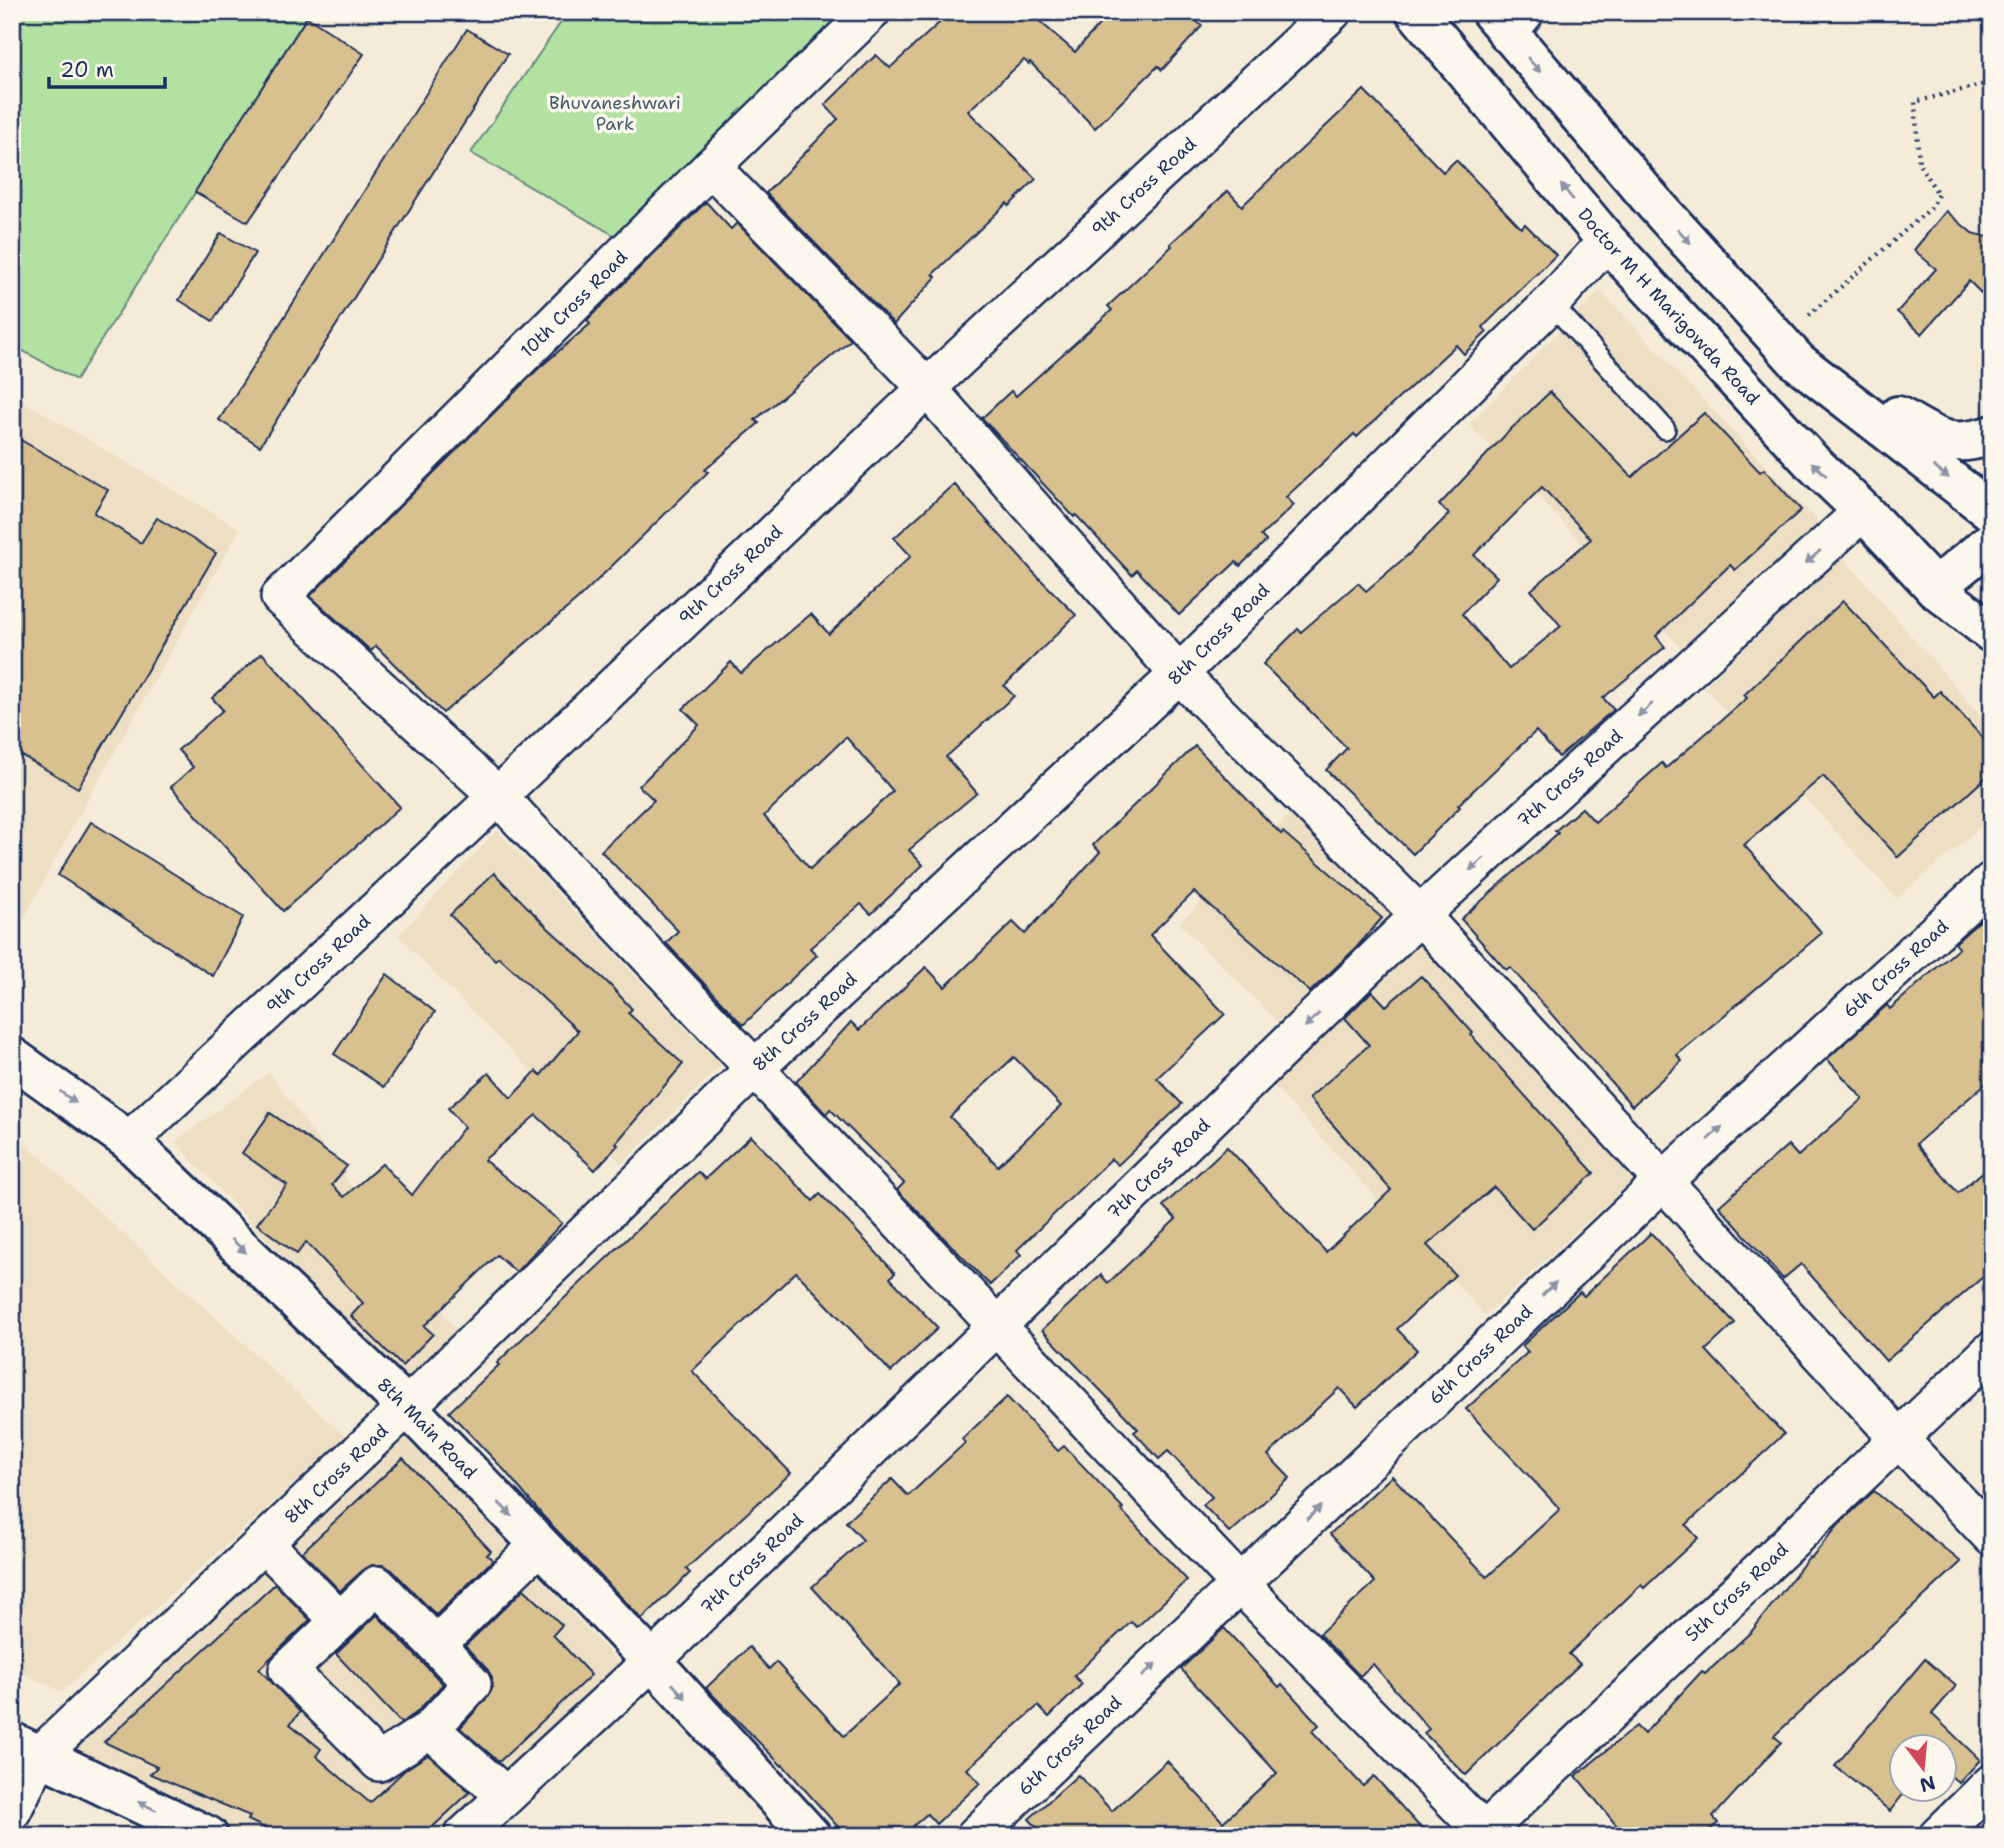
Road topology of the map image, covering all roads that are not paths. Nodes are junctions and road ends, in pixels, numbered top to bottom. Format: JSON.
{"nodes":[{"id":1,"x":871,"y":12,"type":"edge"},
{"id":2,"x":1332,"y":12,"type":"edge"},
{"id":3,"x":1416,"y":12,"type":"edge"},
{"id":4,"x":1508,"y":20,"type":"edge"},
{"id":5,"x":710,"y":167,"type":"junction"},
{"id":6,"x":1607,"y":241,"type":"junction"},
{"id":7,"x":1551,"y":303,"type":"junction"},
{"id":8,"x":1788,"y":352,"type":"junction"},
{"id":9,"x":927,"y":388,"type":"junction"},
{"id":10,"x":1665,"y":429,"type":"dead end"},
{"id":11,"x":1992,"y":435,"type":"edge"},
{"id":12,"x":1863,"y":511,"type":"junction"},
{"id":13,"x":1992,"y":512,"type":"edge"},
{"id":14,"x":1992,"y":541,"type":"edge"},
{"id":15,"x":1935,"y":588,"type":"junction"},
{"id":16,"x":1988,"y":621,"type":"edge"},
{"id":17,"x":1179,"y":674,"type":"junction"},
{"id":18,"x":498,"y":796,"type":"junction"},
{"id":19,"x":1992,"y":881,"type":"edge"},
{"id":20,"x":1420,"y":915,"type":"junction"},
{"id":21,"x":12,"y":1057,"type":"edge"},
{"id":22,"x":753,"y":1070,"type":"junction"},
{"id":23,"x":129,"y":1140,"type":"junction"},
{"id":24,"x":1662,"y":1182,"type":"junction"},
{"id":25,"x":997,"y":1326,"type":"junction"},
{"id":26,"x":1992,"y":1350,"type":"edge"},
{"id":27,"x":407,"y":1407,"type":"junction"},
{"id":28,"x":1898,"y":1438,"type":"junction"},
{"id":29,"x":1992,"y":1537,"type":"edge"},
{"id":30,"x":264,"y":1543,"type":"junction"},
{"id":31,"x":540,"y":1545,"type":"junction"},
{"id":32,"x":1240,"y":1584,"type":"junction"},
{"id":33,"x":340,"y":1621,"type":"junction"},
{"id":34,"x":436,"y":1645,"type":"junction"},
{"id":35,"x":652,"y":1661,"type":"junction"},
{"id":36,"x":430,"y":1729,"type":"junction"},
{"id":37,"x":26,"y":1749,"type":"edge"},
{"id":38,"x":1992,"y":1783,"type":"edge"},
{"id":39,"x":506,"y":1796,"type":"junction"},
{"id":40,"x":12,"y":1811,"type":"edge"},
{"id":41,"x":1484,"y":1834,"type":"edge"},
{"id":42,"x":208,"y":1836,"type":"edge"},
{"id":43,"x":463,"y":1836,"type":"edge"},
{"id":44,"x":811,"y":1836,"type":"edge"},
{"id":45,"x":975,"y":1836,"type":"edge"},
{"id":46,"x":1938,"y":1836,"type":"edge"}],
"edges":[{"from":1,"to":5,"type":"street","name":"10th Cross Road"},
{"from":2,"to":9,"type":"street","name":"9th Cross Road"},
{"from":6,"to":3,"type":"main road","name":"Doctor M H Marigowda Road","one_way":true},
{"from":4,"to":8,"type":"main road","one_way":true},
{"from":5,"to":9,"type":"street"},
{"from":5,"to":18,"type":"street","name":"10th Cross Road"},
{"from":6,"to":7,"type":"street","name":"8th Cross Road"},
{"from":12,"to":6,"type":"main road","name":"Doctor M H Marigowda Road","one_way":true},
{"from":7,"to":10,"type":"lane"},
{"from":7,"to":17,"type":"street","name":"8th Cross Road"},
{"from":8,"to":11,"type":"main road"},
{"from":8,"to":13,"type":"main road","one_way":true},
{"from":9,"to":17,"type":"street"},
{"from":9,"to":18,"type":"street","name":"9th Cross Road"},
{"from":12,"to":15,"type":"main road","name":"Doctor M H Marigowda Road"},
{"from":12,"to":20,"type":"street","name":"7th Cross Road","one_way":true},
{"from":14,"to":15,"type":"main road"},
{"from":15,"to":16,"type":"main road","name":"Doctor M H Marigowda Road"},
{"from":17,"to":20,"type":"street"},
{"from":17,"to":22,"type":"street","name":"8th Cross Road"},
{"from":18,"to":22,"type":"street"},
{"from":18,"to":23,"type":"street","name":"9th Cross Road"},
{"from":24,"to":19,"type":"street","name":"6th Cross Road","one_way":true},
{"from":20,"to":24,"type":"street"},
{"from":20,"to":25,"type":"street","name":"7th Cross Road","one_way":true},
{"from":21,"to":23,"type":"main road","name":"8th Main Road","one_way":true},
{"from":22,"to":25,"type":"street"},
{"from":22,"to":27,"type":"street","name":"8th Cross Road"},
{"from":23,"to":27,"type":"main road","name":"8th Main Road","one_way":true},
{"from":24,"to":28,"type":"street"},
{"from":32,"to":24,"type":"street","name":"6th Cross Road","one_way":true},
{"from":25,"to":32,"type":"street"},
{"from":25,"to":35,"type":"street","name":"7th Cross Road"},
{"from":26,"to":28,"type":"street","name":"5th Cross Road"},
{"from":27,"to":30,"type":"street","name":"8th Cross Road"},
{"from":27,"to":31,"type":"main road","name":"8th Main Road","one_way":true},
{"from":28,"to":29,"type":"street"},
{"from":28,"to":41,"type":"street","name":"5th Cross Road"},
{"from":30,"to":33,"type":"street"},
{"from":30,"to":37,"type":"street","name":"8th Cross Road"},
{"from":31,"to":34,"type":"street"},
{"from":31,"to":35,"type":"main road","name":"8th Main Road"},
{"from":32,"to":41,"type":"street"},
{"from":45,"to":32,"type":"street","name":"6th Cross Road","one_way":true},
{"from":33,"to":34,"type":"street"},
{"from":33,"to":36,"type":"street"},
{"from":34,"to":36,"type":"street"},
{"from":35,"to":39,"type":"street","name":"7th Cross Road"},
{"from":35,"to":44,"type":"main road","name":"8th Main Road","one_way":true},
{"from":36,"to":39,"type":"street"},
{"from":37,"to":40,"type":"street","name":"8th Cross Road"},
{"from":42,"to":37,"type":"main road","one_way":true},
{"from":38,"to":46,"type":"street"},
{"from":39,"to":43,"type":"street","name":"7th Cross Road"}]}
